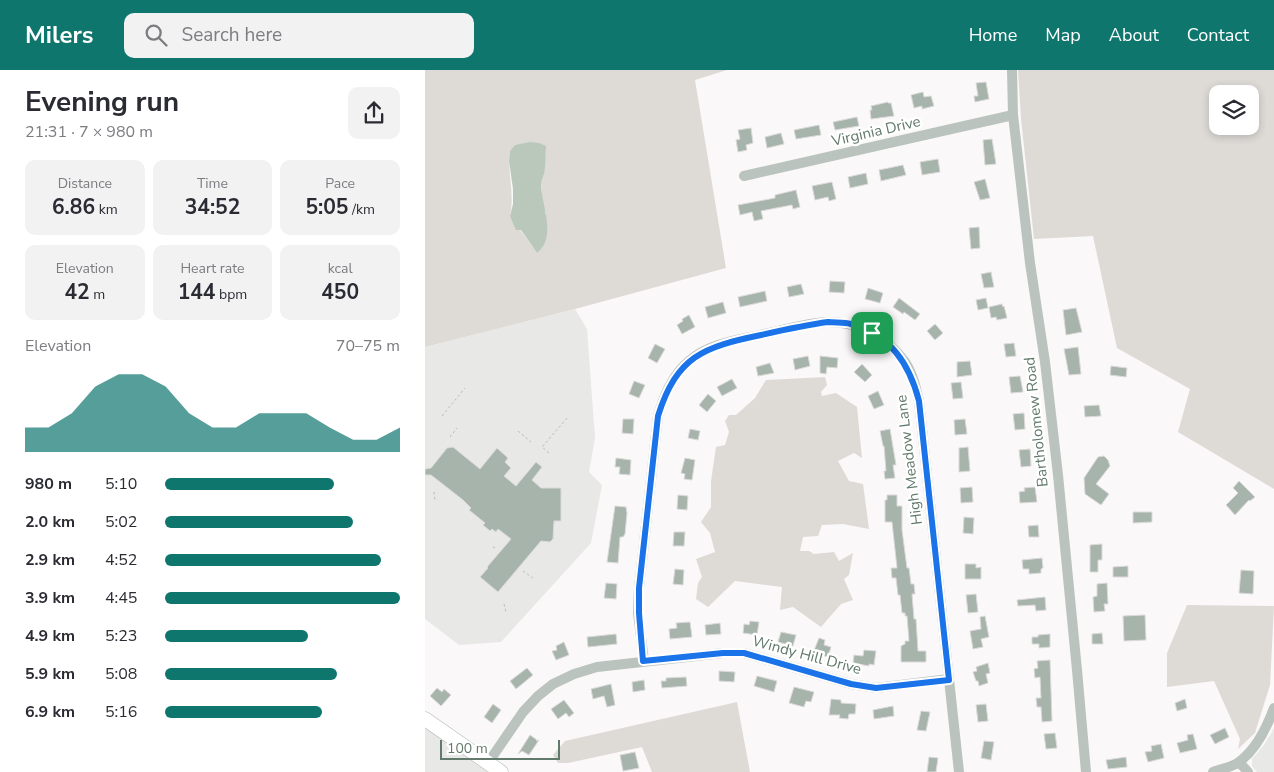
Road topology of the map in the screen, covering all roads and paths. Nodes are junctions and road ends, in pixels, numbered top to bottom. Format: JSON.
{"nodes":[{"id":1,"x":1012,"y":70,"type":"edge"},
{"id":2,"x":1013,"y":115,"type":"junction"},
{"id":3,"x":744,"y":176,"type":"dead end"},
{"id":4,"x":465,"y":388,"type":"dead end"},
{"id":5,"x":442,"y":416,"type":"dead end"},
{"id":6,"x":568,"y":417,"type":"dead end"},
{"id":7,"x":457,"y":428,"type":"dead end"},
{"id":8,"x":518,"y":431,"type":"dead end"},
{"id":9,"x":450,"y":437,"type":"dead end"},
{"id":10,"x":531,"y":442,"type":"dead end"},
{"id":11,"x":549,"y":453,"type":"dead end"},
{"id":12,"x":434,"y":492,"type":"dead end"},
{"id":13,"x":435,"y":501,"type":"dead end"},
{"id":14,"x":523,"y":570,"type":"dead end"},
{"id":15,"x":533,"y":578,"type":"dead end"},
{"id":16,"x":504,"y":604,"type":"dead end"},
{"id":17,"x":506,"y":612,"type":"dead end"},
{"id":18,"x":643,"y":661,"type":"junction"},
{"id":19,"x":949,"y":680,"type":"junction"},
{"id":20,"x":1274,"y":708,"type":"edge"},
{"id":21,"x":425,"y":719,"type":"edge"},
{"id":22,"x":1239,"y":762,"type":"junction"},
{"id":23,"x":488,"y":763,"type":"junction"},
{"id":24,"x":501,"y":772,"type":"edge"},
{"id":25,"x":959,"y":772,"type":"edge"},
{"id":26,"x":1085,"y":772,"type":"edge"},
{"id":27,"x":1213,"y":772,"type":"edge"},
{"id":28,"x":1248,"y":772,"type":"edge"}],
"edges":[{"from":1,"to":2,"type":"street","name":"Bartholomew Road"},
{"from":2,"to":3,"type":"street","name":"Virginia Drive"},
{"from":2,"to":26,"type":"street","name":"Bartholomew Road"},
{"from":4,"to":5,"type":"path"},
{"from":6,"to":11,"type":"path"},
{"from":7,"to":9,"type":"path"},
{"from":8,"to":10,"type":"path"},
{"from":12,"to":13,"type":"path"},
{"from":14,"to":15,"type":"path"},
{"from":16,"to":17,"type":"path"},
{"from":18,"to":19,"type":"street","name":"Windy Hill Drive"},
{"from":18,"to":19,"type":"street","name":"High Meadow Lane"},
{"from":18,"to":23,"type":"street","name":"Windy Hill Drive"},
{"from":19,"to":25,"type":"street","name":"High Meadow Lane"},
{"from":20,"to":22,"type":"street"},
{"from":21,"to":23,"type":"main road"},
{"from":22,"to":27,"type":"street"},
{"from":22,"to":28,"type":"street"},
{"from":23,"to":24,"type":"main road"}]}
